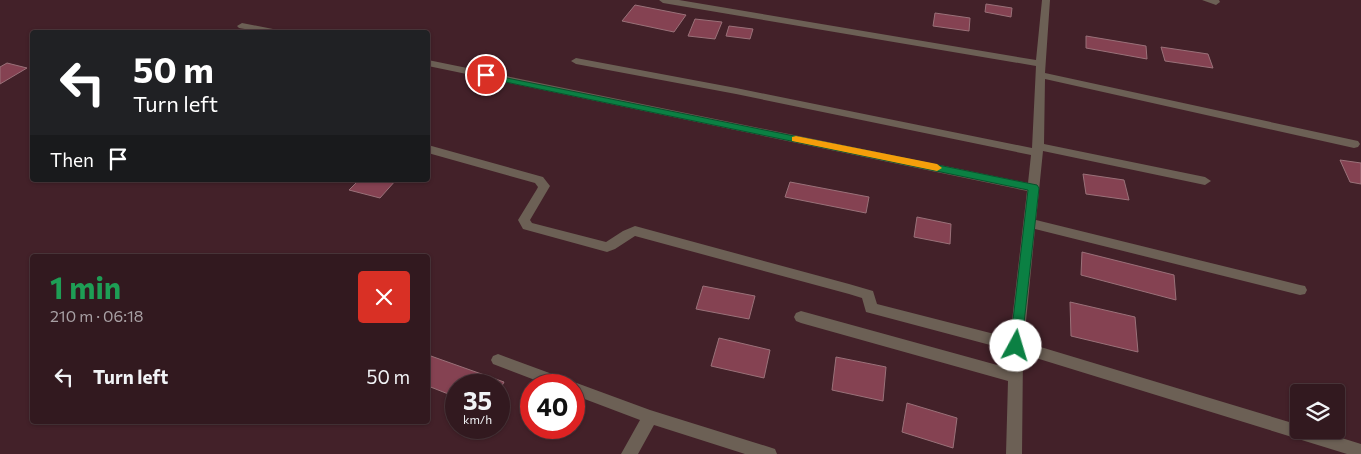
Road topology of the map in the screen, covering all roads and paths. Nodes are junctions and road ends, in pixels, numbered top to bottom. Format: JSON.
{"nodes":[{"id":1,"x":663,"y":0,"type":"edge"},
{"id":2,"x":1046,"y":0,"type":"edge"},
{"id":3,"x":1206,"y":0,"type":"edge"},
{"id":4,"x":1216,"y":2,"type":"dead end"},
{"id":5,"x":242,"y":26,"type":"dead end"},
{"id":6,"x":263,"y":30,"type":"edge"},
{"id":7,"x":576,"y":61,"type":"dead end"},
{"id":8,"x":430,"y":63,"type":"edge"},
{"id":9,"x":1040,"y":70,"type":"junction"},
{"id":10,"x":1354,"y":144,"type":"dead end"},
{"id":11,"x":430,"y":150,"type":"edge"},
{"id":12,"x":1038,"y":150,"type":"junction"},
{"id":13,"x":1205,"y":181,"type":"dead end"},
{"id":14,"x":1033,"y":188,"type":"junction"},
{"id":15,"x":1030,"y":223,"type":"junction"},
{"id":16,"x":1300,"y":290,"type":"dead end"},
{"id":17,"x":801,"y":317,"type":"dead end"},
{"id":18,"x":1016,"y":346,"type":"junction"},
{"id":19,"x":498,"y":360,"type":"dead end"},
{"id":20,"x":536,"y":374,"type":"edge"},
{"id":21,"x":1016,"y":377,"type":"junction"},
{"id":22,"x":585,"y":392,"type":"edge"},
{"id":23,"x":650,"y":417,"type":"junction"},
{"id":24,"x":1361,"y":450,"type":"edge"},
{"id":25,"x":629,"y":454,"type":"edge"},
{"id":26,"x":769,"y":454,"type":"edge"},
{"id":27,"x":1014,"y":454,"type":"edge"}],
"edges":[{"from":1,"to":9,"type":"street"},
{"from":2,"to":9,"type":"street"},
{"from":3,"to":4,"type":"street"},
{"from":5,"to":6,"type":"street"},
{"from":7,"to":12,"type":"street"},
{"from":8,"to":14,"type":"street"},
{"from":9,"to":10,"type":"street"},
{"from":9,"to":12,"type":"street"},
{"from":11,"to":18,"type":"street"},
{"from":12,"to":13,"type":"street"},
{"from":12,"to":14,"type":"street"},
{"from":14,"to":15,"type":"street"},
{"from":15,"to":16,"type":"street"},
{"from":15,"to":18,"type":"street"},
{"from":17,"to":21,"type":"street"},
{"from":18,"to":21,"type":"street"},
{"from":18,"to":24,"type":"street"},
{"from":19,"to":20,"type":"street"},
{"from":21,"to":27,"type":"street"},
{"from":22,"to":23,"type":"street"},
{"from":23,"to":25,"type":"street"},
{"from":23,"to":26,"type":"street"}]}
